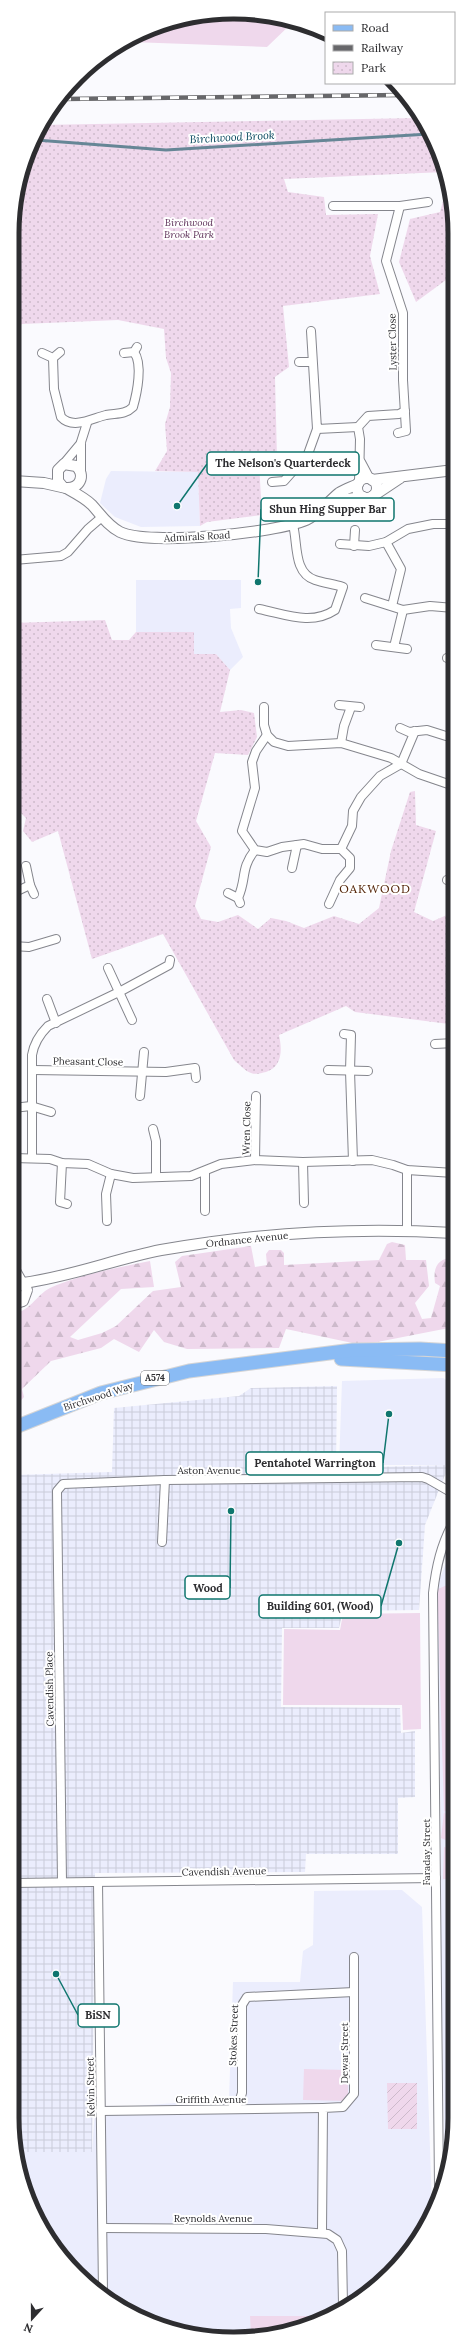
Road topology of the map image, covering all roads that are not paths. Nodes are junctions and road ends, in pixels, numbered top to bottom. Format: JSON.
{"nodes":[{"id":1,"x":428,"y":202,"type":"dead end"},
{"id":2,"x":333,"y":206,"type":"dead end"},
{"id":3,"x":400,"y":206,"type":"junction"},
{"id":4,"x":310,"y":331,"type":"dead end"},
{"id":5,"x":42,"y":352,"type":"dead end"},
{"id":6,"x":60,"y":352,"type":"dead end"},
{"id":7,"x":124,"y":353,"type":"dead end"},
{"id":8,"x":53,"y":358,"type":"junction"},
{"id":9,"x":299,"y":362,"type":"dead end"},
{"id":10,"x":311,"y":362,"type":"junction"},
{"id":11,"x":405,"y":411,"type":"junction"},
{"id":12,"x":87,"y":422,"type":"junction"},
{"id":13,"x":358,"y":427,"type":"junction"},
{"id":14,"x":317,"y":429,"type":"junction"},
{"id":15,"x":398,"y":433,"type":"dead end"},
{"id":16,"x":82,"y":442,"type":"junction"},
{"id":17,"x":360,"y":460,"type":"junction"},
{"id":18,"x":60,"y":468,"type":"junction"},
{"id":19,"x":448,"y":471,"type":"edge"},
{"id":20,"x":81,"y":474,"type":"junction"},
{"id":21,"x":403,"y":477,"type":"junction"},
{"id":22,"x":371,"y":479,"type":"junction"},
{"id":23,"x":19,"y":481,"type":"edge"},
{"id":24,"x":36,"y":482,"type":"junction"},
{"id":25,"x":272,"y":482,"type":"dead end"},
{"id":26,"x":359,"y":483,"type":"junction"},
{"id":27,"x":65,"y":488,"type":"junction"},
{"id":28,"x":368,"y":497,"type":"junction"},
{"id":29,"x":330,"y":501,"type":"junction"},
{"id":30,"x":91,"y":505,"type":"junction"},
{"id":31,"x":102,"y":517,"type":"junction"},
{"id":32,"x":448,"y":524,"type":"edge"},
{"id":33,"x":293,"y":525,"type":"junction"},
{"id":34,"x":355,"y":530,"type":"dead end"},
{"id":35,"x":386,"y":542,"type":"junction"},
{"id":36,"x":340,"y":544,"type":"dead end"},
{"id":37,"x":354,"y":546,"type":"junction"},
{"id":38,"x":19,"y":560,"type":"edge"},
{"id":39,"x":365,"y":598,"type":"dead end"},
{"id":40,"x":392,"y":606,"type":"junction"},
{"id":41,"x":448,"y":608,"type":"edge"},
{"id":42,"x":259,"y":609,"type":"dead end"},
{"id":43,"x":403,"y":610,"type":"junction"},
{"id":44,"x":376,"y":645,"type":"dead end"},
{"id":45,"x":394,"y":647,"type":"junction"},
{"id":46,"x":407,"y":649,"type":"dead end"},
{"id":47,"x":339,"y":705,"type":"dead end"},
{"id":48,"x":264,"y":707,"type":"dead end"},
{"id":49,"x":360,"y":707,"type":"dead end"},
{"id":50,"x":351,"y":708,"type":"junction"},
{"id":51,"x":400,"y":728,"type":"dead end"},
{"id":52,"x":415,"y":731,"type":"junction"},
{"id":53,"x":267,"y":735,"type":"junction"},
{"id":54,"x":446,"y":736,"type":"dead end"},
{"id":55,"x":341,"y":743,"type":"junction"},
{"id":56,"x":401,"y":764,"type":"junction"},
{"id":57,"x":448,"y":784,"type":"edge"},
{"id":58,"x":297,"y":845,"type":"junction"},
{"id":59,"x":341,"y":849,"type":"junction"},
{"id":60,"x":255,"y":850,"type":"junction"},
{"id":61,"x":26,"y":866,"type":"dead end"},
{"id":62,"x":292,"y":868,"type":"dead end"},
{"id":63,"x":30,"y":885,"type":"junction"},
{"id":64,"x":19,"y":890,"type":"edge"},
{"id":65,"x":228,"y":893,"type":"dead end"},
{"id":66,"x":34,"y":894,"type":"dead end"},
{"id":67,"x":320,"y":902,"type":"dead end"},
{"id":68,"x":56,"y":939,"type":"dead end"},
{"id":69,"x":19,"y":946,"type":"edge"},
{"id":70,"x":170,"y":960,"type":"dead end"},
{"id":71,"x":108,"y":968,"type":"dead end"},
{"id":72,"x":121,"y":991,"type":"junction"},
{"id":73,"x":47,"y":999,"type":"dead end"},
{"id":74,"x":132,"y":1020,"type":"dead end"},
{"id":75,"x":56,"y":1022,"type":"junction"},
{"id":76,"x":344,"y":1034,"type":"dead end"},
{"id":77,"x":448,"y":1043,"type":"edge"},
{"id":78,"x":435,"y":1044,"type":"dead end"},
{"id":79,"x":144,"y":1052,"type":"dead end"},
{"id":80,"x":33,"y":1070,"type":"junction"},
{"id":81,"x":328,"y":1070,"type":"dead end"},
{"id":82,"x":350,"y":1071,"type":"junction"},
{"id":83,"x":368,"y":1071,"type":"dead end"},
{"id":84,"x":142,"y":1072,"type":"junction"},
{"id":85,"x":196,"y":1078,"type":"dead end"},
{"id":86,"x":257,"y":1094,"type":"dead end"},
{"id":87,"x":140,"y":1096,"type":"dead end"},
{"id":88,"x":31,"y":1106,"type":"junction"},
{"id":89,"x":19,"y":1107,"type":"edge"},
{"id":90,"x":51,"y":1112,"type":"dead end"},
{"id":91,"x":153,"y":1129,"type":"dead end"},
{"id":92,"x":19,"y":1158,"type":"edge"},
{"id":93,"x":32,"y":1158,"type":"junction"},
{"id":94,"x":255,"y":1160,"type":"junction"},
{"id":95,"x":353,"y":1161,"type":"junction"},
{"id":96,"x":303,"y":1162,"type":"junction"},
{"id":97,"x":62,"y":1163,"type":"junction"},
{"id":98,"x":408,"y":1170,"type":"junction"},
{"id":99,"x":206,"y":1172,"type":"junction"},
{"id":100,"x":448,"y":1173,"type":"edge"},
{"id":101,"x":111,"y":1174,"type":"junction"},
{"id":102,"x":156,"y":1177,"type":"junction"},
{"id":103,"x":304,"y":1203,"type":"dead end"},
{"id":104,"x":67,"y":1204,"type":"dead end"},
{"id":105,"x":205,"y":1211,"type":"dead end"},
{"id":106,"x":107,"y":1221,"type":"dead end"},
{"id":107,"x":407,"y":1231,"type":"junction"},
{"id":108,"x":448,"y":1233,"type":"edge"},
{"id":109,"x":45,"y":1280,"type":"junction"},
{"id":110,"x":19,"y":1281,"type":"edge"},
{"id":111,"x":25,"y":1298,"type":"junction"},
{"id":112,"x":19,"y":1303,"type":"edge"},
{"id":113,"x":448,"y":1351,"type":"edge"},
{"id":114,"x":305,"y":1357,"type":"junction"},
{"id":115,"x":448,"y":1365,"type":"edge"},
{"id":116,"x":19,"y":1426,"type":"edge"},
{"id":117,"x":165,"y":1480,"type":"junction"},
{"id":118,"x":448,"y":1491,"type":"edge"},
{"id":119,"x":448,"y":1532,"type":"edge"},
{"id":120,"x":162,"y":1542,"type":"dead end"},
{"id":121,"x":436,"y":1878,"type":"junction"},
{"id":122,"x":62,"y":1882,"type":"junction"},
{"id":123,"x":98,"y":1882,"type":"junction"},
{"id":124,"x":19,"y":1883,"type":"edge"},
{"id":125,"x":354,"y":1957,"type":"dead end"},
{"id":126,"x":354,"y":1992,"type":"junction"},
{"id":127,"x":232,"y":2108,"type":"junction"},
{"id":128,"x":322,"y":2108,"type":"junction"},
{"id":129,"x":100,"y":2111,"type":"junction"},
{"id":130,"x":443,"y":2161,"type":"edge"},
{"id":131,"x":438,"y":2162,"type":"junction"},
{"id":132,"x":439,"y":2180,"type":"edge"},
{"id":133,"x":103,"y":2228,"type":"junction"},
{"id":134,"x":322,"y":2232,"type":"junction"},
{"id":135,"x":103,"y":2288,"type":"edge"},
{"id":136,"x":343,"y":2302,"type":"edge"}],
"edges":[{"from":1,"to":3,"type":"street"},
{"from":2,"to":3,"type":"street"},
{"from":3,"to":11,"type":"street","name":"Lyster Close"},
{"from":4,"to":10,"type":"street"},
{"from":5,"to":8,"type":"street"},
{"from":6,"to":8,"type":"street"},
{"from":7,"to":12,"type":"street"},
{"from":8,"to":12,"type":"street"},
{"from":9,"to":10,"type":"street"},
{"from":10,"to":14,"type":"street"},
{"from":11,"to":13,"type":"street"},
{"from":11,"to":15,"type":"street","name":"Lyster Close"},
{"from":12,"to":16,"type":"street"},
{"from":13,"to":14,"type":"street"},
{"from":13,"to":17,"type":"street"},
{"from":14,"to":25,"type":"street"},
{"from":16,"to":18,"type":"street"},
{"from":16,"to":20,"type":"street"},
{"from":17,"to":22,"type":"street"},
{"from":17,"to":26,"type":"street"},
{"from":18,"to":20,"type":"street"},
{"from":18,"to":24,"type":"street"},
{"from":18,"to":27,"type":"street"},
{"from":19,"to":21,"type":"street"},
{"from":20,"to":27,"type":"street"},
{"from":20,"to":30,"type":"street","name":"Admirals Road"},
{"from":21,"to":22,"type":"street"},
{"from":21,"to":28,"type":"street"},
{"from":22,"to":26,"type":"street"},
{"from":22,"to":28,"type":"street"},
{"from":23,"to":24,"type":"street","name":"Admirals Road"},
{"from":24,"to":27,"type":"street","name":"Admirals Road"},
{"from":26,"to":28,"type":"street"},
{"from":26,"to":29,"type":"street","name":"Admirals Road"},
{"from":27,"to":30,"type":"street","name":"Admirals Road"},
{"from":28,"to":29,"type":"street"},
{"from":29,"to":33,"type":"street","name":"Admirals Road"},
{"from":30,"to":31,"type":"street","name":"Admirals Road"},
{"from":31,"to":33,"type":"street","name":"Admirals Road"},
{"from":31,"to":38,"type":"street"},
{"from":32,"to":35,"type":"street"},
{"from":33,"to":42,"type":"street"},
{"from":34,"to":37,"type":"street"},
{"from":35,"to":37,"type":"street"},
{"from":35,"to":40,"type":"street"},
{"from":36,"to":37,"type":"street"},
{"from":39,"to":40,"type":"street"},
{"from":40,"to":43,"type":"street"},
{"from":41,"to":43,"type":"street"},
{"from":43,"to":45,"type":"street"},
{"from":44,"to":45,"type":"street"},
{"from":45,"to":46,"type":"street"},
{"from":47,"to":50,"type":"street"},
{"from":48,"to":53,"type":"street"},
{"from":49,"to":50,"type":"street"},
{"from":50,"to":55,"type":"street"},
{"from":51,"to":52,"type":"street"},
{"from":52,"to":54,"type":"street"},
{"from":52,"to":56,"type":"street"},
{"from":53,"to":55,"type":"street"},
{"from":53,"to":60,"type":"street"},
{"from":55,"to":56,"type":"street"},
{"from":56,"to":57,"type":"street"},
{"from":56,"to":59,"type":"street"},
{"from":58,"to":59,"type":"street"},
{"from":58,"to":60,"type":"street"},
{"from":58,"to":62,"type":"street"},
{"from":59,"to":67,"type":"street"},
{"from":60,"to":65,"type":"street"},
{"from":61,"to":63,"type":"street"},
{"from":63,"to":64,"type":"street"},
{"from":63,"to":66,"type":"street"},
{"from":68,"to":69,"type":"street"},
{"from":70,"to":72,"type":"street"},
{"from":71,"to":72,"type":"street"},
{"from":72,"to":74,"type":"street"},
{"from":72,"to":75,"type":"street"},
{"from":73,"to":75,"type":"street"},
{"from":75,"to":80,"type":"street"},
{"from":76,"to":82,"type":"street"},
{"from":77,"to":78,"type":"street"},
{"from":79,"to":84,"type":"street"},
{"from":80,"to":84,"type":"street","name":"Pheasant Close"},
{"from":80,"to":88,"type":"street"},
{"from":81,"to":82,"type":"street"},
{"from":82,"to":83,"type":"street"},
{"from":82,"to":95,"type":"street"},
{"from":84,"to":85,"type":"street","name":"Pheasant Close"},
{"from":84,"to":87,"type":"street"},
{"from":86,"to":94,"type":"street","name":"Wren Close"},
{"from":88,"to":89,"type":"street"},
{"from":88,"to":90,"type":"street"},
{"from":88,"to":93,"type":"street"},
{"from":91,"to":102,"type":"street"},
{"from":92,"to":93,"type":"street"},
{"from":93,"to":97,"type":"street"},
{"from":94,"to":96,"type":"street"},
{"from":94,"to":99,"type":"street"},
{"from":95,"to":96,"type":"street"},
{"from":95,"to":98,"type":"street"},
{"from":96,"to":103,"type":"street"},
{"from":97,"to":101,"type":"street"},
{"from":97,"to":104,"type":"street"},
{"from":98,"to":100,"type":"street"},
{"from":98,"to":107,"type":"street"},
{"from":99,"to":102,"type":"street"},
{"from":99,"to":105,"type":"street"},
{"from":101,"to":102,"type":"street"},
{"from":101,"to":106,"type":"street"},
{"from":107,"to":108,"type":"street","name":"Ordnance Avenue"},
{"from":107,"to":109,"type":"street","name":"Ordnance Avenue"},
{"from":109,"to":110,"type":"street","name":"Ordnance Avenue"},
{"from":109,"to":111,"type":"street","name":"Ordnance Avenue"},
{"from":110,"to":111,"type":"street"},
{"from":111,"to":112,"type":"street","name":"Ordnance Avenue"},
{"from":113,"to":114,"type":"main road","name":"Birchwood Way","number":"A574"},
{"from":114,"to":115,"type":"main road","name":"Birchwood Way","number":"A574"},
{"from":114,"to":116,"type":"main road","name":"Birchwood Way","number":"A574"},
{"from":117,"to":118,"type":"street","name":"Aston Avenue"},
{"from":117,"to":120,"type":"street","name":"Aston Avenue"},
{"from":117,"to":122,"type":"street","name":"Cavendish Place"},
{"from":119,"to":121,"type":"street","name":"Faraday Street"},
{"from":121,"to":123,"type":"street","name":"Cavendish Avenue"},
{"from":121,"to":131,"type":"street","name":"Faraday Street"},
{"from":122,"to":123,"type":"street","name":"Cavendish Avenue"},
{"from":122,"to":124,"type":"street","name":"Cavendish Avenue"},
{"from":123,"to":129,"type":"street","name":"Kelvin Street"},
{"from":125,"to":126,"type":"street","name":"Dewar Street"},
{"from":126,"to":127,"type":"street","name":"Stokes Street"},
{"from":126,"to":128,"type":"street","name":"Dewar Street"},
{"from":127,"to":128,"type":"street","name":"Griffith Avenue"},
{"from":127,"to":129,"type":"street","name":"Griffith Avenue"},
{"from":128,"to":134,"type":"street"},
{"from":129,"to":133,"type":"street","name":"Kelvin Street"},
{"from":130,"to":131,"type":"street"},
{"from":131,"to":132,"type":"street","name":"Faraday Street"},
{"from":133,"to":134,"type":"street","name":"Reynolds Avenue"},
{"from":133,"to":135,"type":"street","name":"Kelvin Street"},
{"from":134,"to":136,"type":"street"}]}
